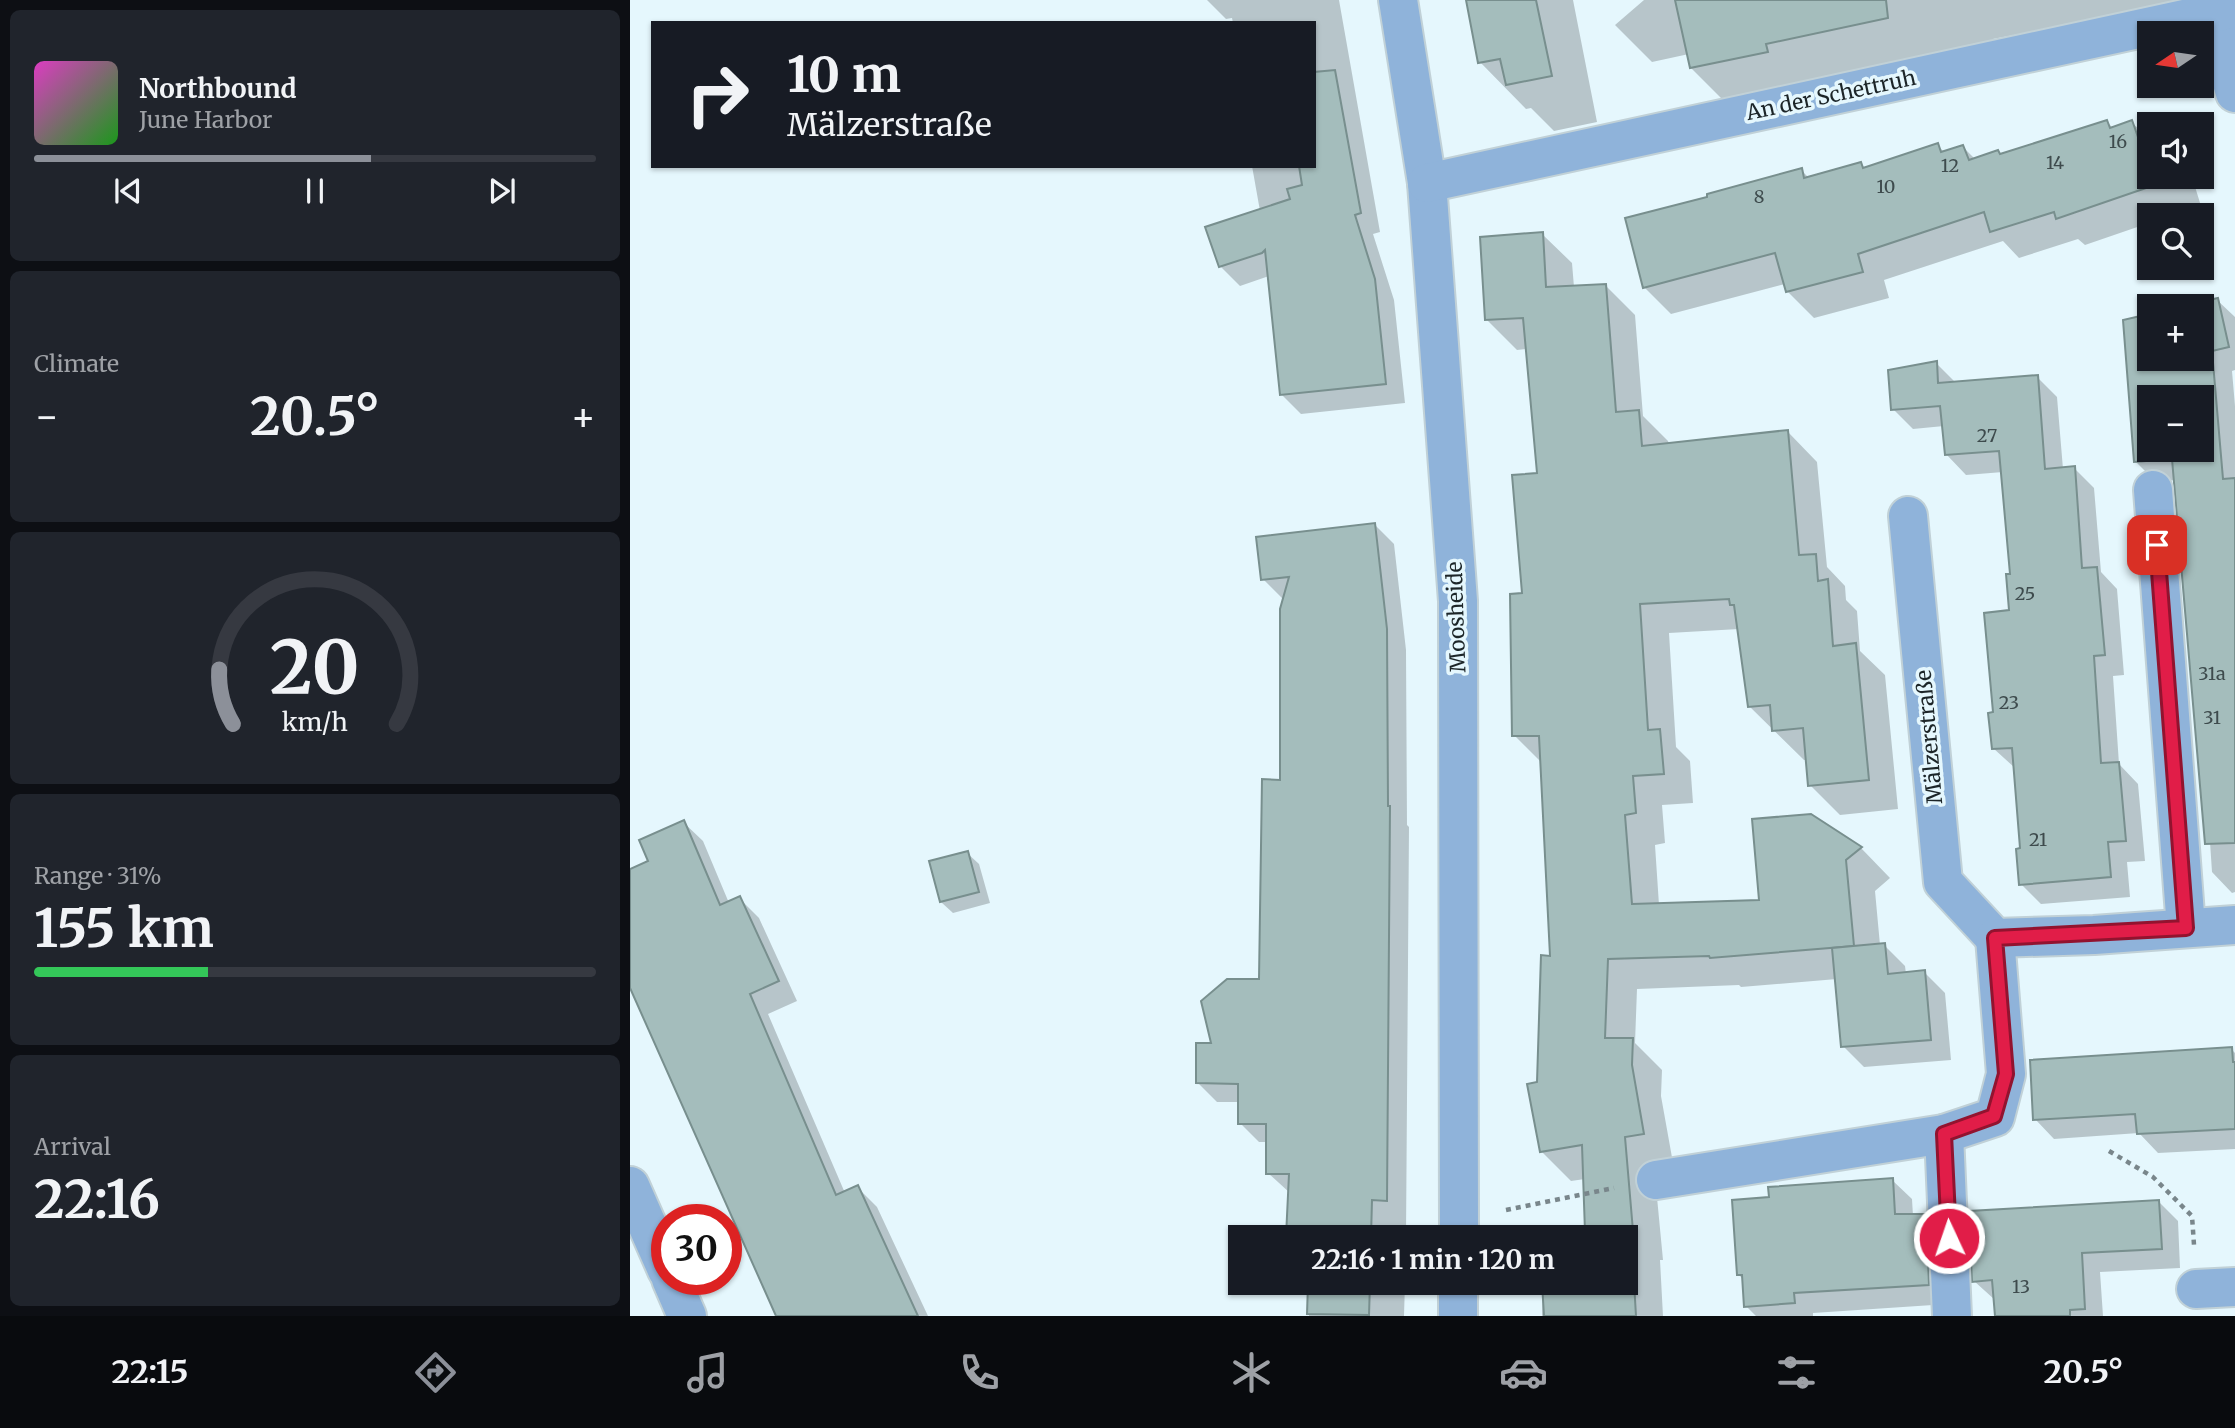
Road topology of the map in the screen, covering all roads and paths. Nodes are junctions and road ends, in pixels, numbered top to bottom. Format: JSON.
{"nodes":[{"id":1,"x":1398,"y":0,"type":"edge"},
{"id":2,"x":2224,"y":10,"type":"edge"},
{"id":3,"x":2235,"y":93,"type":"edge"},
{"id":4,"x":1427,"y":183,"type":"junction"},
{"id":5,"x":2153,"y":490,"type":"dead end"},
{"id":6,"x":1908,"y":516,"type":"dead end"},
{"id":7,"x":2235,"y":925,"type":"edge"},
{"id":8,"x":2186,"y":928,"type":"junction"},
{"id":9,"x":1995,"y":938,"type":"junction"},
{"id":10,"x":1944,"y":1134,"type":"junction"},
{"id":11,"x":2109,"y":1151,"type":"dead end"},
{"id":12,"x":1656,"y":1180,"type":"joint"},
{"id":13,"x":630,"y":1186,"type":"edge"},
{"id":14,"x":1459,"y":1225,"type":"edge"},
{"id":15,"x":1471,"y":1225,"type":"edge"},
{"id":16,"x":651,"y":1234,"type":"edge"},
{"id":17,"x":2235,"y":1287,"type":"edge"},
{"id":18,"x":2196,"y":1289,"type":"joint"},
{"id":19,"x":678,"y":1295,"type":"edge"},
{"id":20,"x":1458,"y":1295,"type":"edge"},
{"id":21,"x":687,"y":1316,"type":"edge"},
{"id":22,"x":1458,"y":1316,"type":"edge"},
{"id":23,"x":1952,"y":1316,"type":"edge"}],
"edges":[{"from":1,"to":4,"type":"street","name":"Moosheide"},
{"from":2,"to":3,"type":"street"},
{"from":2,"to":4,"type":"street","name":"An der Schettruh"},
{"from":4,"to":14,"type":"street","name":"Moosheide"},
{"from":5,"to":8,"type":"street"},
{"from":6,"to":9,"type":"street","name":"Mälzerstraße"},
{"from":7,"to":8,"type":"street"},
{"from":8,"to":9,"type":"street"},
{"from":9,"to":10,"type":"street"},
{"from":10,"to":12,"type":"street"},
{"from":10,"to":23,"type":"street"},
{"from":11,"to":18,"type":"path"},
{"from":12,"to":15,"type":"path"},
{"from":13,"to":16,"type":"street"},
{"from":17,"to":18,"type":"street"},
{"from":19,"to":21,"type":"street"},
{"from":20,"to":22,"type":"street"}]}
